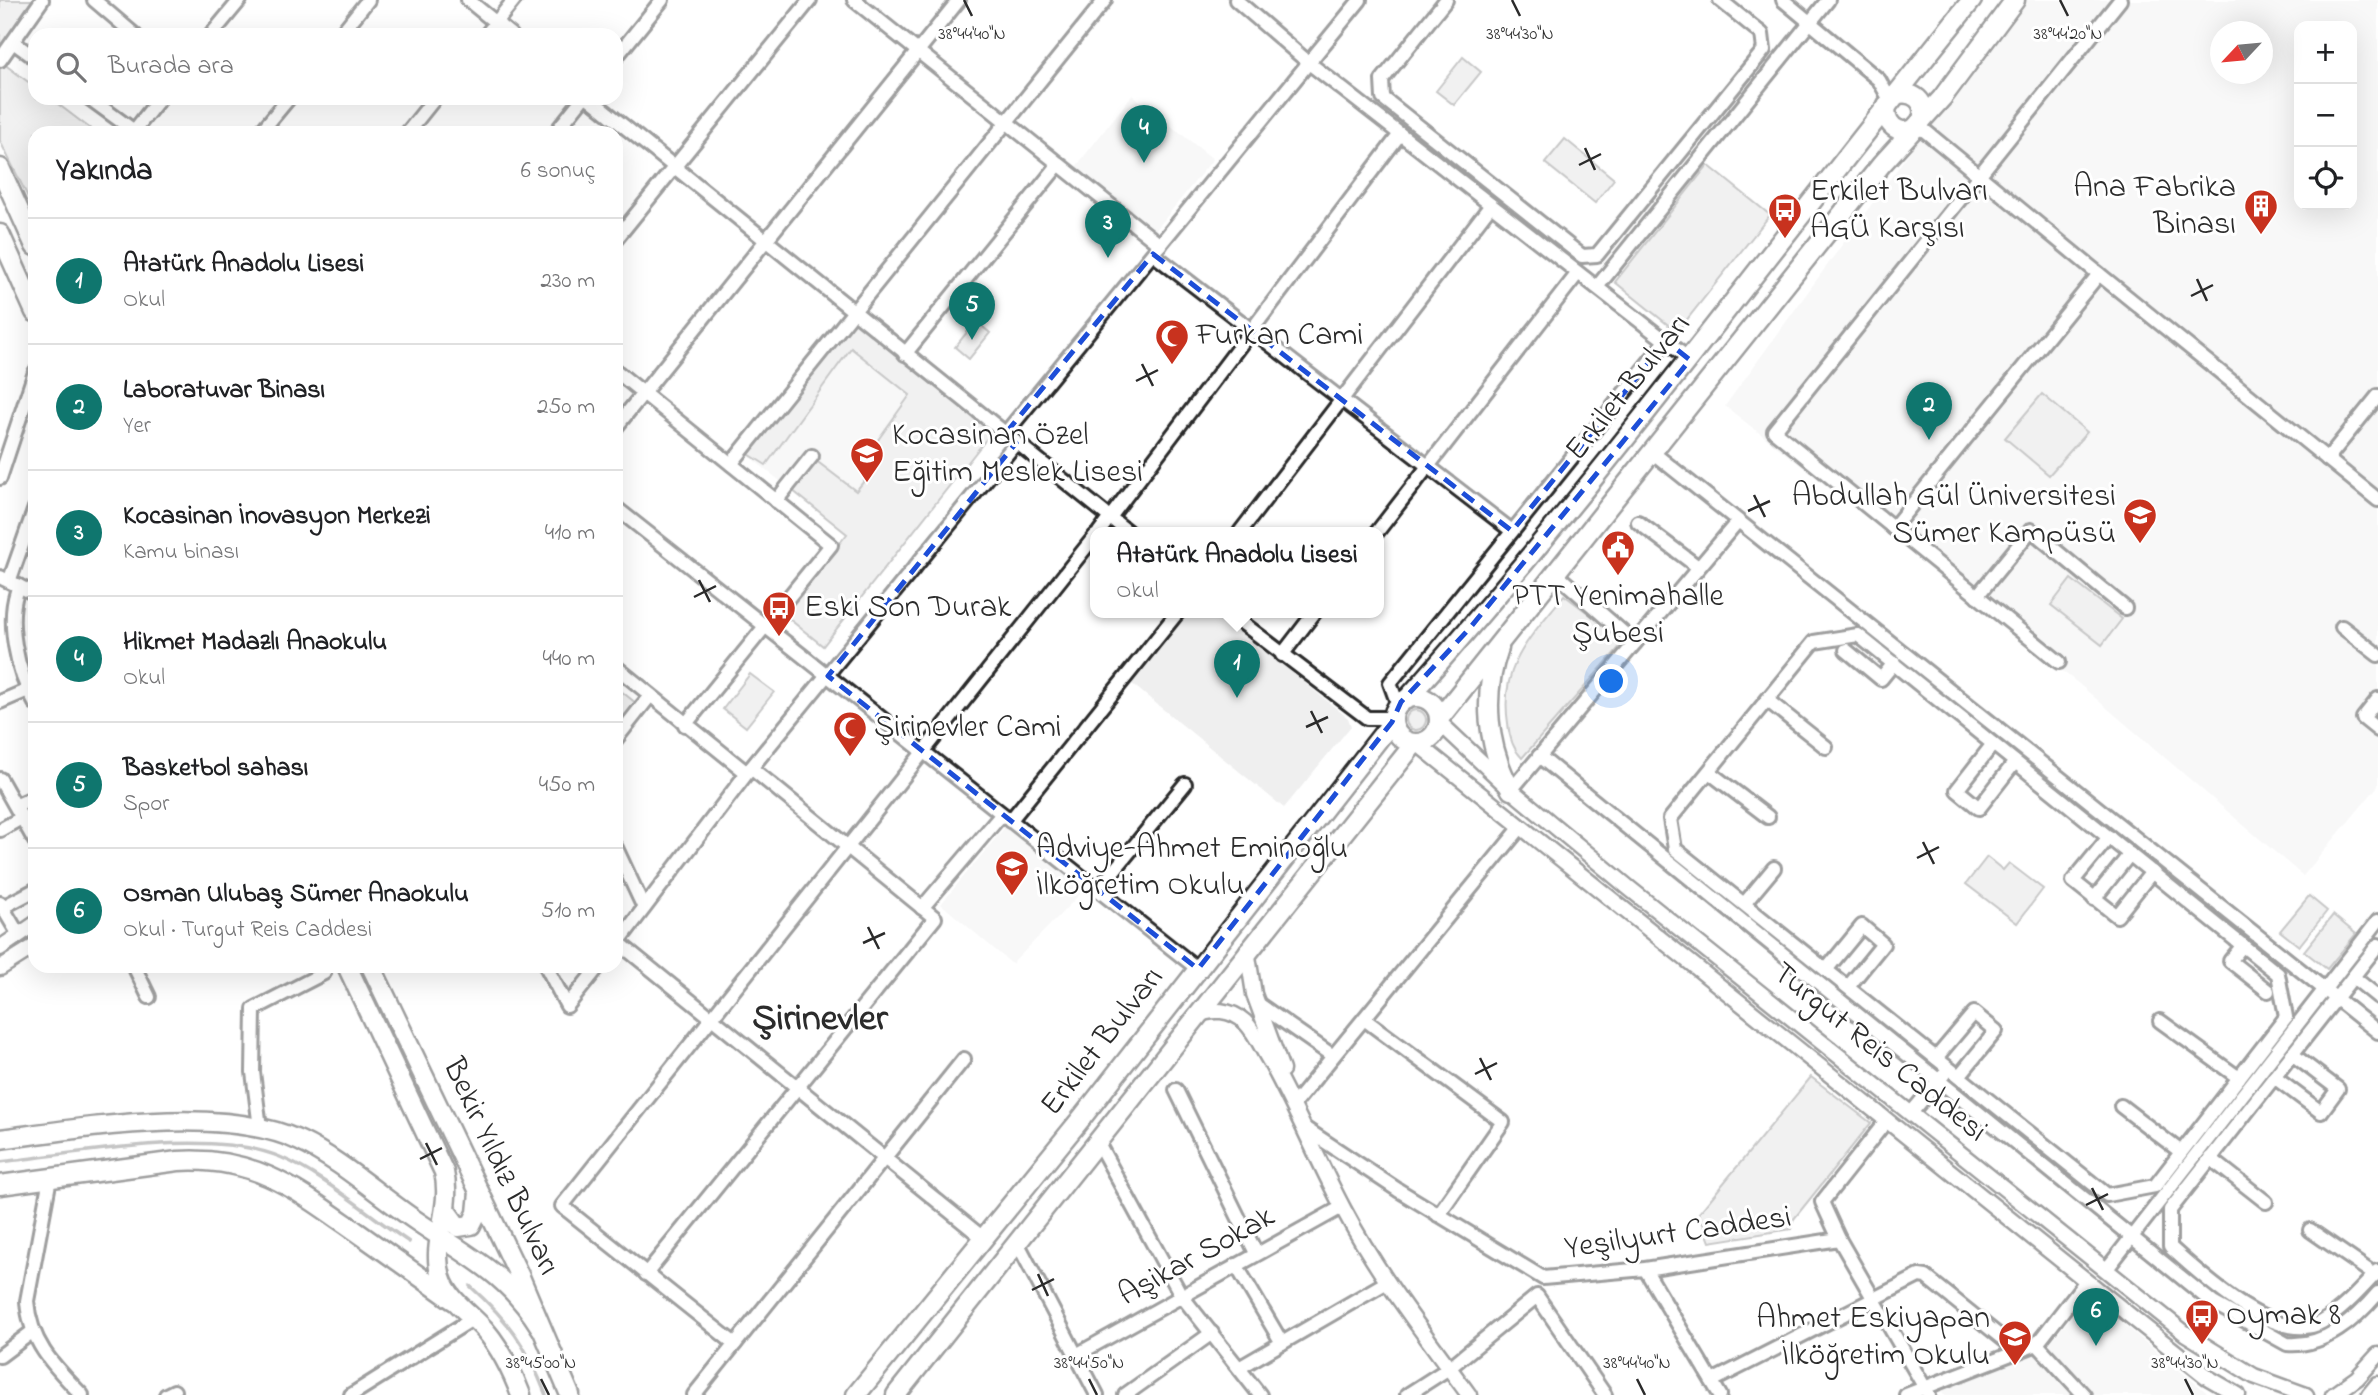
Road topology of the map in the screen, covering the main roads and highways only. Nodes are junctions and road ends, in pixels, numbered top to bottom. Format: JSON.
{"nodes":[{"id":1,"x":1972,"y":0,"type":"edge"},
{"id":2,"x":2015,"y":0,"type":"edge"},
{"id":3,"x":1891,"y":100,"type":"junction"},
{"id":4,"x":1919,"y":125,"type":"junction"},
{"id":5,"x":0,"y":168,"type":"edge"},
{"id":6,"x":28,"y":230,"type":"edge"},
{"id":7,"x":0,"y":234,"type":"edge"},
{"id":8,"x":28,"y":296,"type":"edge"},
{"id":9,"x":1502,"y":638,"type":"junction"},
{"id":10,"x":1397,"y":711,"type":"junction"},
{"id":11,"x":1439,"y":720,"type":"junction"},
{"id":12,"x":1416,"y":744,"type":"junction"},
{"id":13,"x":1511,"y":790,"type":"road end"},
{"id":14,"x":350,"y":973,"type":"edge"},
{"id":15,"x":374,"y":973,"type":"edge"},
{"id":16,"x":0,"y":1139,"type":"edge"},
{"id":17,"x":0,"y":1185,"type":"edge"},
{"id":18,"x":480,"y":1192,"type":"junction"},
{"id":19,"x":447,"y":1212,"type":"junction"},
{"id":20,"x":440,"y":1236,"type":"junction"},
{"id":21,"x":453,"y":1300,"type":"junction"},
{"id":22,"x":541,"y":1328,"type":"junction"},
{"id":23,"x":522,"y":1395,"type":"edge"},
{"id":24,"x":570,"y":1395,"type":"edge"},
{"id":25,"x":856,"y":1395,"type":"edge"},
{"id":26,"x":896,"y":1395,"type":"edge"}],
"edges":[{"from":1,"to":3,"type":"main road","name":"Erkilet Bulvarı"},
{"from":2,"to":4,"type":"main road","name":"Erkilet Bulvarı"},
{"from":3,"to":4,"type":"main road"},
{"from":3,"to":4,"type":"main road"},
{"from":3,"to":10,"type":"main road","name":"Erkilet Bulvarı"},
{"from":4,"to":9,"type":"main road","name":"Erkilet Bulvarı"},
{"from":5,"to":6,"type":"main road"},
{"from":7,"to":8,"type":"main road"},
{"from":9,"to":11,"type":"main road","name":"Erkilet Bulvarı"},
{"from":9,"to":13,"type":"main road"},
{"from":10,"to":11,"type":"main road"},
{"from":10,"to":12,"type":"main road"},
{"from":10,"to":25,"type":"main road","name":"Erkilet Bulvarı"},
{"from":11,"to":12,"type":"main road"},
{"from":12,"to":26,"type":"main road","name":"Erkilet Bulvarı"},
{"from":14,"to":19,"type":"main road","name":"Bekir Yıldız Bulvarı"},
{"from":15,"to":18,"type":"main road","name":"Bekir Yıldız Bulvarı"},
{"from":16,"to":20,"type":"main road"},
{"from":17,"to":21,"type":"main road"},
{"from":18,"to":19,"type":"main road"},
{"from":18,"to":22,"type":"main road","name":"Bekir Yıldız Bulvarı"},
{"from":19,"to":20,"type":"main road","name":"Bekir Yıldız Bulvarı"},
{"from":20,"to":21,"type":"main road","name":"Bekir Yıldız Bulvarı"},
{"from":20,"to":22,"type":"main road"},
{"from":21,"to":23,"type":"main road","name":"Bekir Yıldız Bulvarı"},
{"from":22,"to":24,"type":"main road","name":"Bekir Yıldız Bulvarı"}]}
